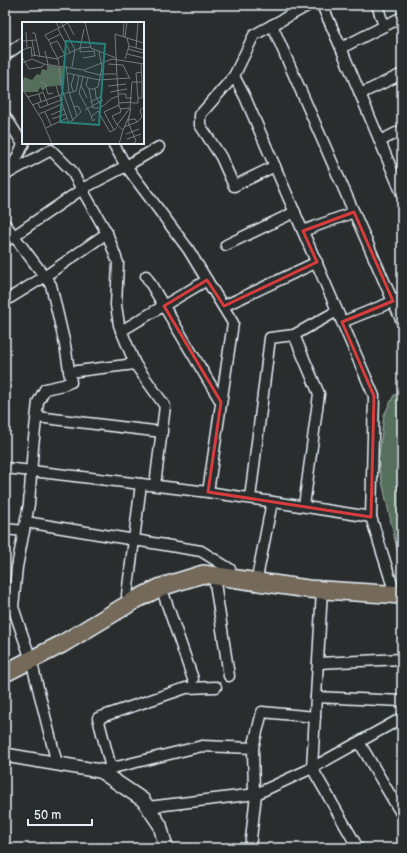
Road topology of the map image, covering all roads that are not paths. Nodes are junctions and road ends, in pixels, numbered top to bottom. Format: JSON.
{"nodes":[{"id":1,"x":309,"y":5,"type":"edge"},
{"id":2,"x":322,"y":5,"type":"edge"},
{"id":3,"x":377,"y":5,"type":"edge"},
{"id":4,"x":402,"y":17,"type":"edge"},
{"id":5,"x":272,"y":25,"type":"junction"},
{"id":6,"x":384,"y":26,"type":"junction"},
{"id":7,"x":22,"y":43,"type":"edge"},
{"id":8,"x":340,"y":48,"type":"junction"},
{"id":9,"x":5,"y":55,"type":"edge"},
{"id":10,"x":402,"y":74,"type":"edge"},
{"id":11,"x":234,"y":76,"type":"junction"},
{"id":12,"x":360,"y":94,"type":"junction"},
{"id":13,"x":5,"y":116,"type":"edge"},
{"id":14,"x":402,"y":130,"type":"edge"},
{"id":15,"x":22,"y":140,"type":"edge"},
{"id":16,"x":380,"y":142,"type":"junction"},
{"id":17,"x":23,"y":144,"type":"edge"},
{"id":18,"x":114,"y":144,"type":"edge"},
{"id":19,"x":159,"y":147,"type":"dead end"},
{"id":20,"x":126,"y":166,"type":"junction"},
{"id":21,"x":275,"y":167,"type":"junction"},
{"id":22,"x":8,"y":174,"type":"edge"},
{"id":23,"x":233,"y":188,"type":"dead end"},
{"id":24,"x":82,"y":189,"type":"junction"},
{"id":25,"x":401,"y":189,"type":"edge"},
{"id":26,"x":295,"y":212,"type":"junction"},
{"id":27,"x":354,"y":212,"type":"junction"},
{"id":28,"x":5,"y":224,"type":"edge"},
{"id":29,"x":303,"y":232,"type":"junction"},
{"id":30,"x":107,"y":233,"type":"junction"},
{"id":31,"x":14,"y":235,"type":"junction"},
{"id":32,"x":5,"y":242,"type":"edge"},
{"id":33,"x":226,"y":245,"type":"dead end"},
{"id":34,"x":317,"y":262,"type":"junction"},
{"id":35,"x":146,"y":276,"type":"dead end"},
{"id":36,"x":44,"y":277,"type":"junction"},
{"id":37,"x":208,"y":280,"type":"junction"},
{"id":38,"x":398,"y":300,"type":"edge"},
{"id":39,"x":5,"y":301,"type":"edge"},
{"id":40,"x":164,"y":306,"type":"junction"},
{"id":41,"x":224,"y":306,"type":"junction"},
{"id":42,"x":338,"y":311,"type":"junction"},
{"id":43,"x":342,"y":322,"type":"junction"},
{"id":44,"x":402,"y":322,"type":"edge"},
{"id":45,"x":121,"y":331,"type":"junction"},
{"id":46,"x":294,"y":335,"type":"junction"},
{"id":47,"x":135,"y":364,"type":"junction"},
{"id":48,"x":69,"y":372,"type":"junction"},
{"id":49,"x":221,"y":402,"type":"junction"},
{"id":50,"x":37,"y":416,"type":"junction"},
{"id":51,"x":162,"y":432,"type":"junction"},
{"id":52,"x":5,"y":468,"type":"edge"},
{"id":53,"x":32,"y":470,"type":"junction"},
{"id":54,"x":141,"y":484,"type":"junction"},
{"id":55,"x":155,"y":485,"type":"junction"},
{"id":56,"x":208,"y":492,"type":"junction"},
{"id":57,"x":250,"y":498,"type":"junction"},
{"id":58,"x":272,"y":502,"type":"junction"},
{"id":59,"x":304,"y":506,"type":"junction"},
{"id":60,"x":370,"y":517,"type":"junction"},
{"id":61,"x":25,"y":526,"type":"junction"},
{"id":62,"x":5,"y":528,"type":"edge"},
{"id":63,"x":133,"y":540,"type":"junction"},
{"id":64,"x":230,"y":568,"type":"junction"},
{"id":65,"x":258,"y":573,"type":"junction"},
{"id":66,"x":214,"y":576,"type":"junction"},
{"id":67,"x":161,"y":587,"type":"junction"},
{"id":68,"x":322,"y":590,"type":"junction"},
{"id":69,"x":396,"y":590,"type":"edge"},
{"id":70,"x":127,"y":595,"type":"junction"},
{"id":71,"x":29,"y":655,"type":"junction"},
{"id":72,"x":402,"y":659,"type":"edge"},
{"id":73,"x":5,"y":663,"type":"edge"},
{"id":74,"x":318,"y":663,"type":"junction"},
{"id":75,"x":5,"y":673,"type":"edge"},
{"id":76,"x":229,"y":676,"type":"dead end"},
{"id":77,"x":193,"y":679,"type":"dead end"},
{"id":78,"x":216,"y":687,"type":"dead end"},
{"id":79,"x":316,"y":697,"type":"junction"},
{"id":80,"x":402,"y":701,"type":"edge"},
{"id":81,"x":315,"y":717,"type":"junction"},
{"id":82,"x":402,"y":718,"type":"edge"},
{"id":83,"x":359,"y":742,"type":"junction"},
{"id":84,"x":253,"y":748,"type":"junction"},
{"id":85,"x":5,"y":755,"type":"edge"},
{"id":86,"x":57,"y":764,"type":"junction"},
{"id":87,"x":312,"y":768,"type":"junction"},
{"id":88,"x":105,"y":770,"type":"junction"},
{"id":89,"x":255,"y":794,"type":"junction"},
{"id":90,"x":148,"y":807,"type":"junction"},
{"id":91,"x":402,"y":815,"type":"edge"},
{"id":92,"x":166,"y":848,"type":"edge"},
{"id":93,"x":250,"y":848,"type":"edge"},
{"id":94,"x":358,"y":848,"type":"edge"}],
"edges":[{"from":1,"to":5,"type":"street"},
{"from":2,"to":8,"type":"street"},
{"from":3,"to":6,"type":"street"},
{"from":4,"to":6,"type":"street"},
{"from":5,"to":11,"type":"street"},
{"from":5,"to":27,"type":"street"},
{"from":6,"to":8,"type":"street"},
{"from":7,"to":9,"type":"street"},
{"from":8,"to":12,"type":"street"},
{"from":10,"to":12,"type":"street"},
{"from":11,"to":21,"type":"street"},
{"from":11,"to":21,"type":"street"},
{"from":12,"to":16,"type":"street"},
{"from":13,"to":15,"type":"street"},
{"from":14,"to":16,"type":"street"},
{"from":16,"to":25,"type":"street"},
{"from":17,"to":22,"type":"street"},
{"from":18,"to":20,"type":"street"},
{"from":19,"to":20,"type":"street"},
{"from":20,"to":24,"type":"street"},
{"from":20,"to":37,"type":"street"},
{"from":21,"to":23,"type":"street"},
{"from":21,"to":26,"type":"street"},
{"from":22,"to":24,"type":"street"},
{"from":24,"to":30,"type":"street"},
{"from":24,"to":31,"type":"street"},
{"from":26,"to":29,"type":"street"},
{"from":26,"to":33,"type":"street"},
{"from":27,"to":29,"type":"street"},
{"from":27,"to":38,"type":"street"},
{"from":28,"to":31,"type":"street"},
{"from":29,"to":34,"type":"street"},
{"from":30,"to":36,"type":"street"},
{"from":30,"to":45,"type":"street"},
{"from":31,"to":32,"type":"street"},
{"from":31,"to":36,"type":"street"},
{"from":34,"to":41,"type":"street"},
{"from":34,"to":42,"type":"street"},
{"from":35,"to":40,"type":"street"},
{"from":36,"to":39,"type":"street"},
{"from":36,"to":48,"type":"street"},
{"from":37,"to":40,"type":"street"},
{"from":37,"to":41,"type":"street"},
{"from":38,"to":43,"type":"street"},
{"from":38,"to":44,"type":"street"},
{"from":40,"to":45,"type":"street"},
{"from":40,"to":49,"type":"street"},
{"from":41,"to":49,"type":"street"},
{"from":42,"to":43,"type":"street"},
{"from":42,"to":46,"type":"street"},
{"from":43,"to":60,"type":"street"},
{"from":45,"to":47,"type":"street"},
{"from":46,"to":57,"type":"street"},
{"from":46,"to":59,"type":"street"},
{"from":47,"to":48,"type":"street"},
{"from":47,"to":51,"type":"street"},
{"from":48,"to":50,"type":"street"},
{"from":49,"to":56,"type":"street"},
{"from":50,"to":51,"type":"street"},
{"from":50,"to":53,"type":"street"},
{"from":51,"to":55,"type":"street"},
{"from":52,"to":53,"type":"street"},
{"from":53,"to":54,"type":"street"},
{"from":53,"to":61,"type":"street"},
{"from":54,"to":55,"type":"street"},
{"from":54,"to":63,"type":"street"},
{"from":55,"to":56,"type":"street"},
{"from":56,"to":57,"type":"street"},
{"from":57,"to":58,"type":"street"},
{"from":58,"to":59,"type":"street"},
{"from":58,"to":65,"type":"street"},
{"from":59,"to":60,"type":"street"},
{"from":60,"to":69,"type":"street"},
{"from":61,"to":62,"type":"street"},
{"from":61,"to":63,"type":"street"},
{"from":61,"to":71,"type":"street"},
{"from":63,"to":64,"type":"street"},
{"from":63,"to":70,"type":"street"},
{"from":64,"to":65,"type":"highway"},
{"from":64,"to":70,"type":"highway"},
{"from":65,"to":69,"type":"highway"},
{"from":66,"to":67,"type":"highway"},
{"from":66,"to":68,"type":"highway"},
{"from":66,"to":76,"type":"street"},
{"from":67,"to":71,"type":"highway"},
{"from":67,"to":77,"type":"street"},
{"from":68,"to":69,"type":"highway"},
{"from":68,"to":74,"type":"street"},
{"from":70,"to":71,"type":"highway"},
{"from":71,"to":73,"type":"highway"},
{"from":71,"to":75,"type":"highway"},
{"from":71,"to":86,"type":"street"},
{"from":72,"to":74,"type":"street"},
{"from":74,"to":79,"type":"street"},
{"from":78,"to":88,"type":"street"},
{"from":79,"to":80,"type":"street"},
{"from":79,"to":81,"type":"street"},
{"from":81,"to":84,"type":"street"},
{"from":81,"to":87,"type":"street"},
{"from":82,"to":83,"type":"street"},
{"from":83,"to":87,"type":"street"},
{"from":83,"to":91,"type":"street"},
{"from":84,"to":88,"type":"street"},
{"from":84,"to":89,"type":"street"},
{"from":85,"to":86,"type":"street"},
{"from":86,"to":88,"type":"street"},
{"from":87,"to":89,"type":"street"},
{"from":87,"to":94,"type":"street"},
{"from":88,"to":90,"type":"street"},
{"from":89,"to":90,"type":"street"},
{"from":89,"to":93,"type":"street"},
{"from":90,"to":92,"type":"street"}]}
